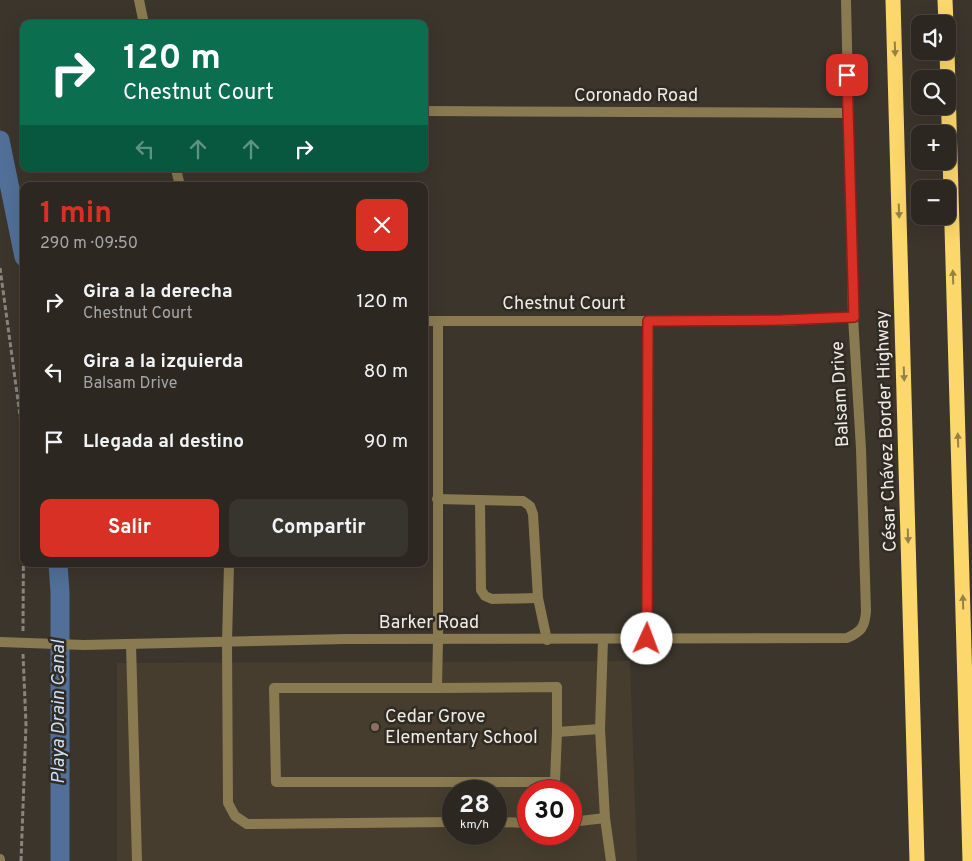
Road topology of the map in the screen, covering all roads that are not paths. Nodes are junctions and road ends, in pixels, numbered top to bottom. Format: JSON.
{"nodes":[{"id":1,"x":140,"y":0,"type":"edge"},
{"id":2,"x":846,"y":0,"type":"edge"},
{"id":3,"x":893,"y":0,"type":"edge"},
{"id":4,"x":946,"y":0,"type":"edge"},
{"id":5,"x":946,"y":15,"type":"edge"},
{"id":6,"x":143,"y":20,"type":"edge"},
{"id":7,"x":947,"y":60,"type":"edge"},
{"id":8,"x":428,"y":111,"type":"edge"},
{"id":9,"x":848,"y":113,"type":"junction"},
{"id":10,"x":854,"y":317,"type":"junction"},
{"id":11,"x":428,"y":321,"type":"edge"},
{"id":12,"x":438,"y":321,"type":"junction"},
{"id":13,"x":648,"y":321,"type":"junction"},
{"id":14,"x":437,"y":498,"type":"junction"},
{"id":15,"x":480,"y":500,"type":"junction"},
{"id":16,"x":229,"y":567,"type":"edge"},
{"id":17,"x":538,"y":598,"type":"junction"},
{"id":18,"x":858,"y":634,"type":"joint"},
{"id":19,"x":438,"y":639,"type":"junction"},
{"id":20,"x":647,"y":639,"type":"junction"},
{"id":21,"x":547,"y":640,"type":"junction"},
{"id":22,"x":604,"y":640,"type":"junction"},
{"id":23,"x":0,"y":642,"type":"edge"},
{"id":24,"x":227,"y":642,"type":"junction"},
{"id":25,"x":132,"y":644,"type":"junction"},
{"id":26,"x":437,"y":688,"type":"junction"},
{"id":27,"x":600,"y":728,"type":"junction"},
{"id":28,"x":556,"y":732,"type":"junction"},
{"id":29,"x":605,"y":818,"type":"junction"},
{"id":30,"x":582,"y":821,"type":"edge"},
{"id":31,"x":442,"y":822,"type":"edge"},
{"id":32,"x":137,"y":861,"type":"edge"},
{"id":33,"x":610,"y":861,"type":"edge"},
{"id":34,"x":917,"y":861,"type":"edge"},
{"id":35,"x":970,"y":861,"type":"edge"}],
"edges":[{"from":1,"to":6,"type":"street"},
{"from":2,"to":9,"type":"street","name":"Balsam Drive"},
{"from":3,"to":34,"type":"highway","name":"César Chávez Border Highway","one_way":true},
{"from":4,"to":5,"type":"highway"},
{"from":35,"to":7,"type":"highway","one_way":true},
{"from":8,"to":9,"type":"street","name":"Coronado Road"},
{"from":9,"to":10,"type":"street","name":"Balsam Drive"},
{"from":10,"to":13,"type":"street","name":"Chestnut Court"},
{"from":10,"to":18,"type":"street","name":"Balsam Drive"},
{"from":11,"to":12,"type":"street","name":"Chestnut Court"},
{"from":12,"to":13,"type":"street","name":"Chestnut Court"},
{"from":12,"to":14,"type":"street"},
{"from":13,"to":20,"type":"street"},
{"from":14,"to":15,"type":"street"},
{"from":14,"to":19,"type":"street"},
{"from":15,"to":17,"type":"street"},
{"from":15,"to":17,"type":"street"},
{"from":16,"to":24,"type":"street"},
{"from":17,"to":21,"type":"street"},
{"from":18,"to":20,"type":"street","name":"Barker Road"},
{"from":19,"to":21,"type":"street","name":"Barker Road"},
{"from":19,"to":24,"type":"street","name":"Barker Road"},
{"from":19,"to":26,"type":"street"},
{"from":20,"to":22,"type":"street","name":"Barker Road"},
{"from":21,"to":22,"type":"street","name":"Barker Road"},
{"from":22,"to":27,"type":"street"},
{"from":23,"to":25,"type":"street","name":"Barker Road"},
{"from":24,"to":25,"type":"street","name":"Barker Road"},
{"from":24,"to":31,"type":"street"},
{"from":25,"to":32,"type":"street"},
{"from":26,"to":28,"type":"street"},
{"from":26,"to":28,"type":"street"},
{"from":27,"to":28,"type":"street"},
{"from":27,"to":29,"type":"street"},
{"from":29,"to":30,"type":"street"},
{"from":29,"to":33,"type":"street"}]}
